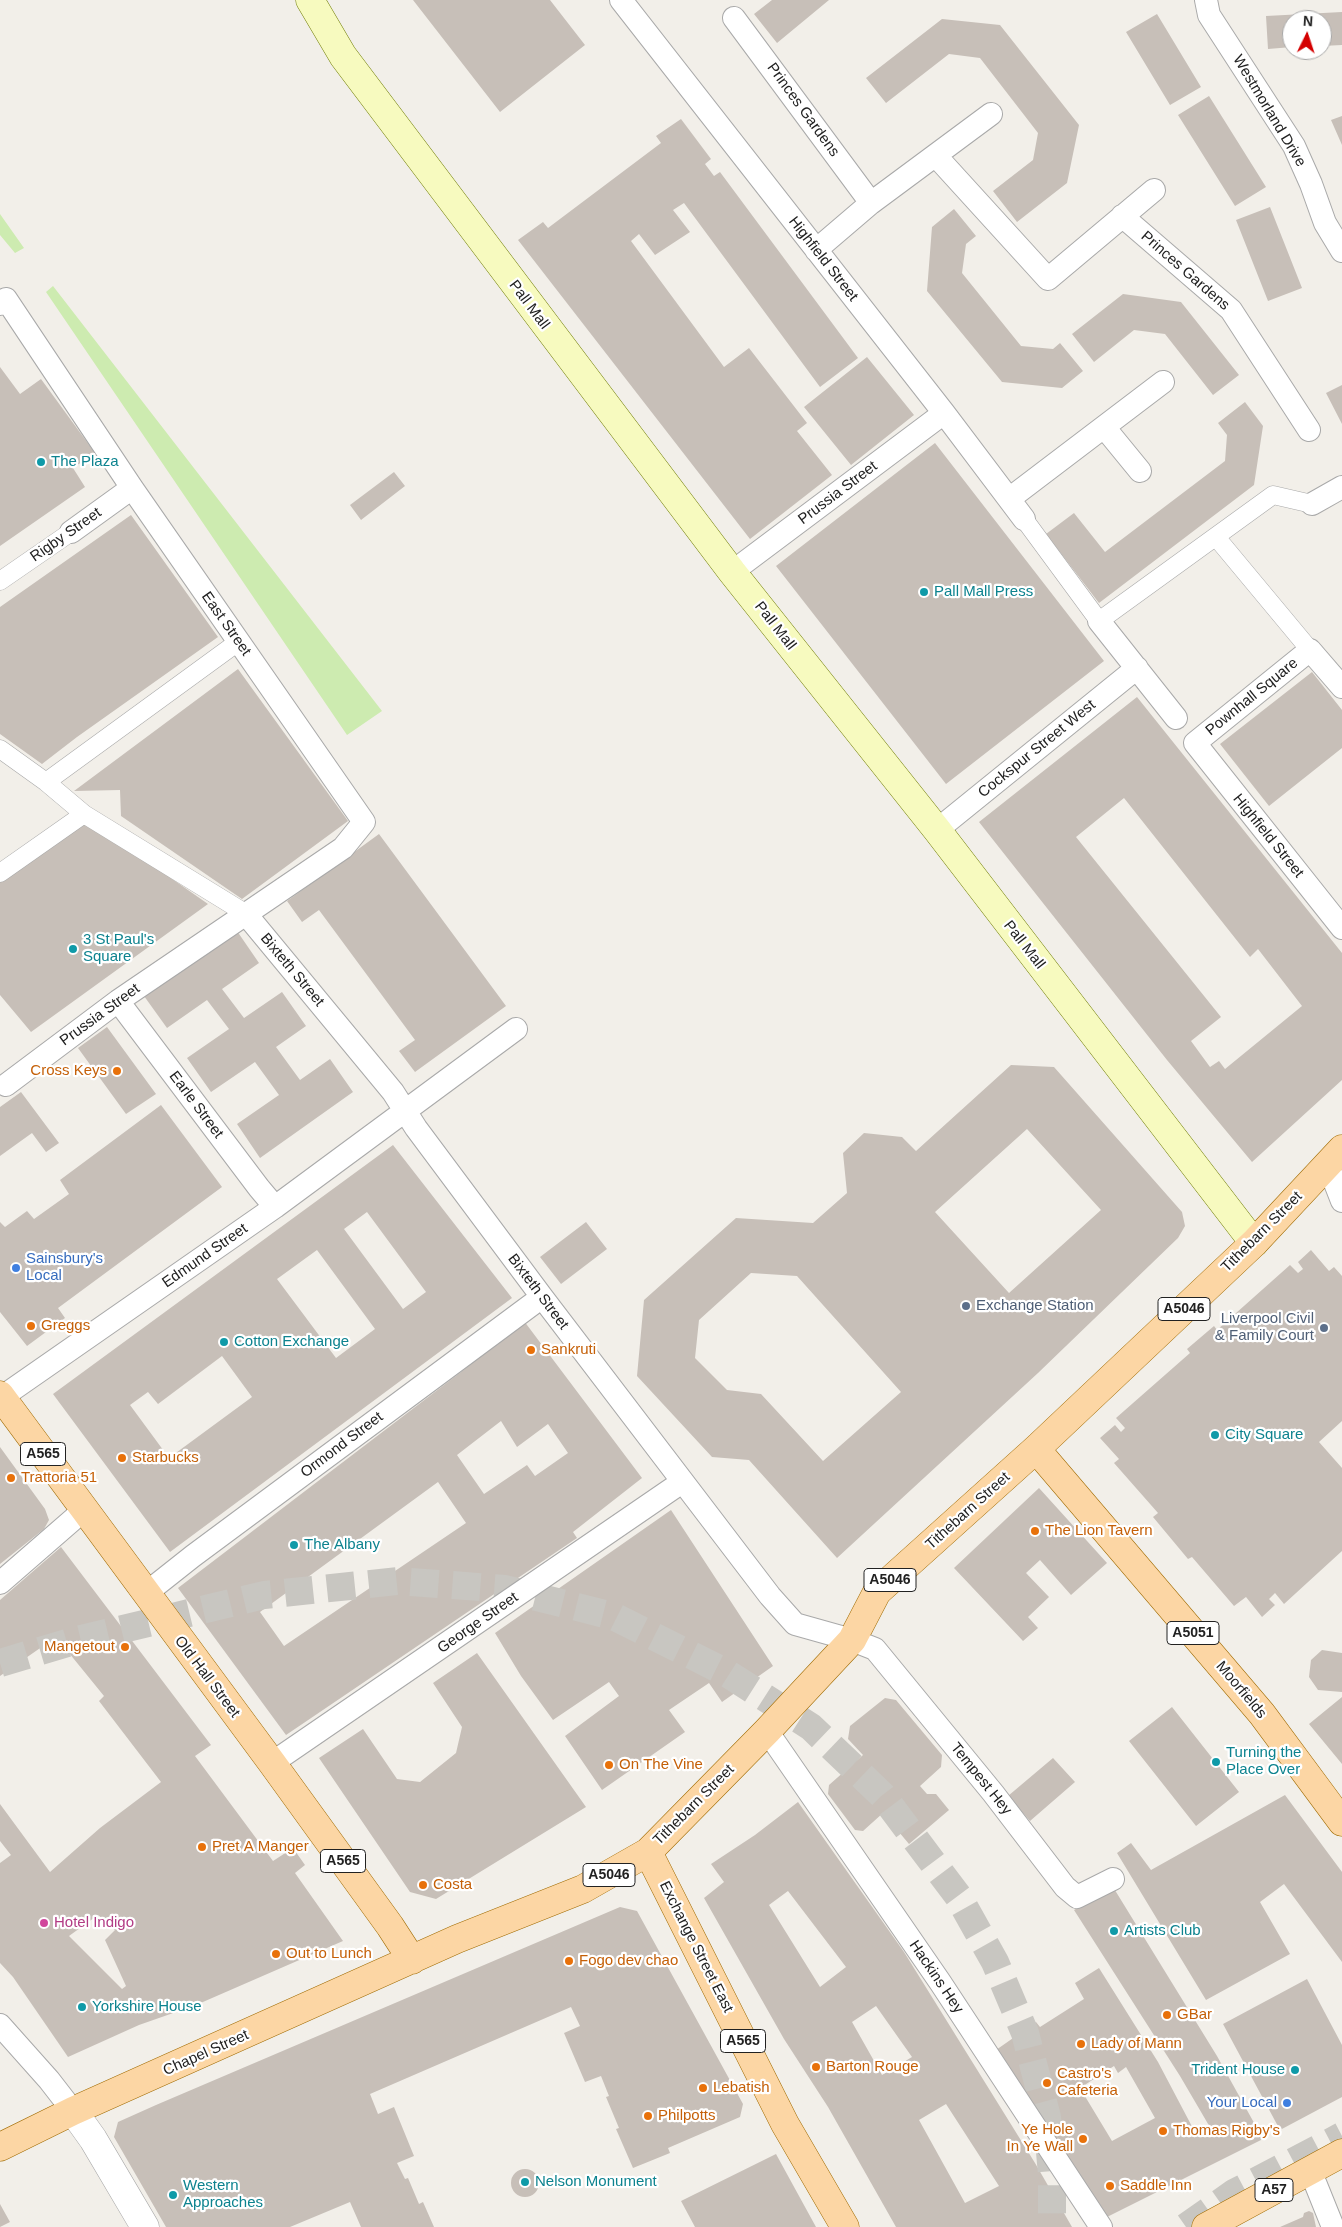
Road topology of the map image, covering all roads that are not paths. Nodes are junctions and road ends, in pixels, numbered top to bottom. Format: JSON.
{"nodes":[{"id":1,"x":310,"y":0,"type":"edge"},
{"id":2,"x":621,"y":0,"type":"edge"},
{"id":3,"x":1206,"y":0,"type":"edge"},
{"id":4,"x":734,"y":18,"type":"dead end"},
{"id":5,"x":991,"y":114,"type":"dead end"},
{"id":6,"x":936,"y":156,"type":"junction"},
{"id":7,"x":1154,"y":190,"type":"dead end"},
{"id":8,"x":871,"y":203,"type":"junction"},
{"id":9,"x":1122,"y":216,"type":"junction"},
{"id":10,"x":816,"y":250,"type":"junction"},
{"id":11,"x":1342,"y":251,"type":"edge"},
{"id":12,"x":3,"y":302,"type":"edge"},
{"id":13,"x":1163,"y":382,"type":"dead end"},
{"id":14,"x":944,"y":413,"type":"junction"},
{"id":15,"x":1104,"y":427,"type":"junction"},
{"id":16,"x":1309,"y":430,"type":"dead end"},
{"id":17,"x":1140,"y":471,"type":"dead end"},
{"id":18,"x":1342,"y":487,"type":"edge"},
{"id":19,"x":132,"y":488,"type":"junction"},
{"id":20,"x":1009,"y":499,"type":"junction"},
{"id":21,"x":1312,"y":504,"type":"joint"},
{"id":22,"x":1024,"y":519,"type":"joint"},
{"id":23,"x":71,"y":532,"type":"joint"},
{"id":24,"x":1216,"y":537,"type":"junction"},
{"id":25,"x":732,"y":572,"type":"junction"},
{"id":26,"x":0,"y":581,"type":"edge"},
{"id":27,"x":1099,"y":621,"type":"junction"},
{"id":28,"x":238,"y":642,"type":"junction"},
{"id":29,"x":1310,"y":650,"type":"junction"},
{"id":30,"x":1137,"y":668,"type":"junction"},
{"id":31,"x":1342,"y":687,"type":"edge"},
{"id":32,"x":1176,"y":718,"type":"dead end"},
{"id":33,"x":1195,"y":743,"type":"joint"},
{"id":34,"x":0,"y":749,"type":"edge"},
{"id":35,"x":46,"y":782,"type":"junction"},
{"id":36,"x":84,"y":814,"type":"junction"},
{"id":37,"x":937,"y":830,"type":"junction"},
{"id":38,"x":0,"y":873,"type":"edge"},
{"id":39,"x":245,"y":913,"type":"junction"},
{"id":40,"x":1342,"y":928,"type":"edge"},
{"id":41,"x":118,"y":1001,"type":"junction"},
{"id":42,"x":516,"y":1029,"type":"dead end"},
{"id":43,"x":6,"y":1085,"type":"dead end"},
{"id":44,"x":405,"y":1112,"type":"junction"},
{"id":45,"x":1335,"y":1157,"type":"edge"},
{"id":46,"x":1342,"y":1201,"type":"edge"},
{"id":47,"x":275,"y":1207,"type":"junction"},
{"id":48,"x":1254,"y":1243,"type":"junction"},
{"id":49,"x":542,"y":1297,"type":"junction"},
{"id":50,"x":1,"y":1396,"type":"edge"},
{"id":51,"x":1036,"y":1449,"type":"junction"},
{"id":52,"x":682,"y":1482,"type":"junction"},
{"id":53,"x":84,"y":1510,"type":"junction"},
{"id":54,"x":0,"y":1583,"type":"edge"},
{"id":55,"x":145,"y":1594,"type":"junction"},
{"id":56,"x":852,"y":1640,"type":"junction"},
{"id":57,"x":767,"y":1731,"type":"junction"},
{"id":58,"x":272,"y":1764,"type":"junction"},
{"id":59,"x":1342,"y":1822,"type":"edge"},
{"id":60,"x":648,"y":1852,"type":"junction"},
{"id":61,"x":1113,"y":1879,"type":"dead end"},
{"id":62,"x":412,"y":1960,"type":"junction"},
{"id":63,"x":0,"y":2025,"type":"edge"},
{"id":64,"x":73,"y":2111,"type":"junction"},
{"id":65,"x":0,"y":2146,"type":"edge"},
{"id":66,"x":1342,"y":2153,"type":"edge"},
{"id":67,"x":1310,"y":2170,"type":"junction"},
{"id":68,"x":145,"y":2227,"type":"edge"},
{"id":69,"x":845,"y":2227,"type":"edge"},
{"id":70,"x":1100,"y":2227,"type":"edge"},
{"id":71,"x":1207,"y":2227,"type":"edge"},
{"id":72,"x":1333,"y":2227,"type":"edge"}],
"edges":[{"from":1,"to":25,"type":"main road","name":"Pall Mall"},
{"from":2,"to":10,"type":"street","name":"Highfield Street"},
{"from":3,"to":11,"type":"street","name":"Westmorland Drive"},
{"from":4,"to":8,"type":"street","name":"Princes Gardens"},
{"from":5,"to":6,"type":"street"},
{"from":6,"to":8,"type":"street"},
{"from":6,"to":9,"type":"street"},
{"from":7,"to":9,"type":"street"},
{"from":8,"to":10,"type":"street"},
{"from":9,"to":16,"type":"street","name":"Princes Gardens"},
{"from":10,"to":14,"type":"street","name":"Highfield Street"},
{"from":12,"to":19,"type":"street","name":"East Street"},
{"from":13,"to":15,"type":"street"},
{"from":14,"to":20,"type":"street","name":"Highfield Street"},
{"from":14,"to":25,"type":"street","name":"Prussia Street"},
{"from":15,"to":17,"type":"street"},
{"from":15,"to":20,"type":"street"},
{"from":18,"to":21,"type":"street"},
{"from":19,"to":23,"type":"street","name":"Rigby Street"},
{"from":19,"to":28,"type":"street","name":"East Street"},
{"from":20,"to":22,"type":"street","name":"Highfield Street"},
{"from":21,"to":24,"type":"street"},
{"from":22,"to":27,"type":"street"},
{"from":23,"to":26,"type":"street","name":"Rigby Street"},
{"from":24,"to":27,"type":"street"},
{"from":24,"to":29,"type":"street"},
{"from":25,"to":37,"type":"main road","name":"Pall Mall"},
{"from":27,"to":30,"type":"street"},
{"from":28,"to":35,"type":"street"},
{"from":28,"to":39,"type":"street","name":"East Street"},
{"from":29,"to":31,"type":"street"},
{"from":29,"to":33,"type":"street","name":"Pownhall Square"},
{"from":30,"to":32,"type":"street"},
{"from":30,"to":37,"type":"street","name":"Cockspur Street West"},
{"from":33,"to":40,"type":"street","name":"Highfield Street"},
{"from":34,"to":35,"type":"street"},
{"from":35,"to":36,"type":"street"},
{"from":36,"to":38,"type":"street"},
{"from":36,"to":39,"type":"street"},
{"from":37,"to":48,"type":"main road","name":"Pall Mall"},
{"from":39,"to":41,"type":"street","name":"Prussia Street"},
{"from":39,"to":44,"type":"street","name":"Bixteth Street"},
{"from":41,"to":43,"type":"street","name":"Prussia Street"},
{"from":41,"to":47,"type":"street","name":"Earle Street"},
{"from":42,"to":44,"type":"street","name":"Edmund Street"},
{"from":44,"to":47,"type":"street","name":"Edmund Street"},
{"from":44,"to":49,"type":"street","name":"Bixteth Street"},
{"from":45,"to":46,"type":"street"},
{"from":45,"to":48,"type":"main road","name":"Tithebarn Street","number":"A5046"},
{"from":47,"to":50,"type":"street","name":"Edmund Street"},
{"from":48,"to":51,"type":"main road","name":"Tithebarn Street","number":"A5046"},
{"from":49,"to":52,"type":"street","name":"Bixteth Street"},
{"from":49,"to":55,"type":"street","name":"Ormond Street"},
{"from":50,"to":53,"type":"main road","name":"Old Hall Street","number":"A565"},
{"from":51,"to":56,"type":"main road","name":"Tithebarn Street","number":"A5046"},
{"from":51,"to":59,"type":"main road","name":"Moorfields","number":"A5051"},
{"from":52,"to":56,"type":"street","name":"Bixteth Street"},
{"from":52,"to":58,"type":"street","name":"George Street"},
{"from":53,"to":54,"type":"street"},
{"from":53,"to":55,"type":"main road","name":"Old Hall Street","number":"A565"},
{"from":55,"to":58,"type":"main road","name":"Old Hall Street","number":"A565"},
{"from":56,"to":57,"type":"main road","name":"Tithebarn Street","number":"A5046"},
{"from":56,"to":61,"type":"street","name":"Tempest Hey"},
{"from":57,"to":60,"type":"main road","name":"Tithebarn Street","number":"A5046"},
{"from":57,"to":70,"type":"street","name":"Hackins Hey"},
{"from":58,"to":62,"type":"main road","name":"Old Hall Street","number":"A565"},
{"from":60,"to":62,"type":"main road","name":"Tithebarn Street","number":"A5046"},
{"from":60,"to":69,"type":"main road","name":"Exchange Street East","number":"A565"},
{"from":62,"to":64,"type":"main road","name":"Chapel Street"},
{"from":63,"to":64,"type":"street"},
{"from":64,"to":65,"type":"main road","name":"Chapel Street"},
{"from":64,"to":68,"type":"street"},
{"from":66,"to":67,"type":"main road","number":"A57"},
{"from":67,"to":71,"type":"main road","number":"A57"},
{"from":67,"to":72,"type":"street"}]}
